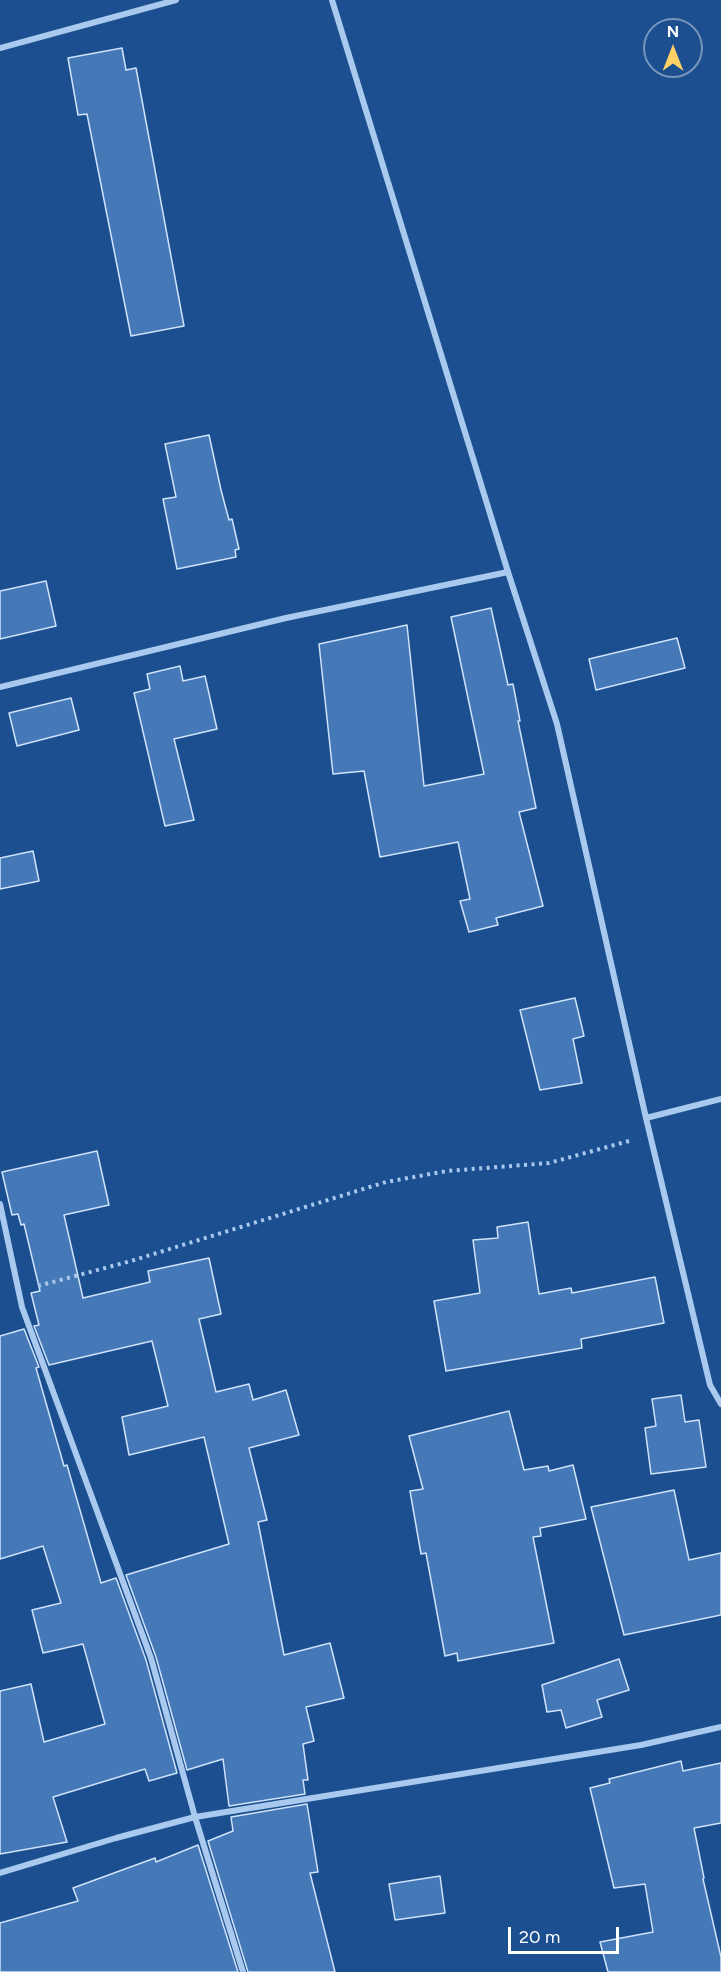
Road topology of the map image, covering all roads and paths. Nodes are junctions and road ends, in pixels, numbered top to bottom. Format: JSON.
{"nodes":[{"id":1,"x":176,"y":0,"type":"edge"},
{"id":2,"x":332,"y":0,"type":"edge"},
{"id":3,"x":0,"y":48,"type":"edge"},
{"id":4,"x":508,"y":572,"type":"junction"},
{"id":5,"x":0,"y":687,"type":"edge"},
{"id":6,"x":721,"y":1099,"type":"edge"},
{"id":7,"x":646,"y":1118,"type":"junction"},
{"id":8,"x":650,"y":1136,"type":"junction"},
{"id":9,"x":0,"y":1204,"type":"edge"},
{"id":10,"x":19,"y":1291,"type":"junction"},
{"id":11,"x":721,"y":1404,"type":"edge"},
{"id":12,"x":721,"y":1727,"type":"edge"},
{"id":13,"x":195,"y":1817,"type":"junction"},
{"id":14,"x":0,"y":1873,"type":"edge"},
{"id":15,"x":243,"y":1972,"type":"edge"}],
"edges":[{"from":1,"to":3,"type":"street"},
{"from":2,"to":4,"type":"street"},
{"from":4,"to":5,"type":"street"},
{"from":4,"to":7,"type":"street"},
{"from":6,"to":7,"type":"street"},
{"from":7,"to":8,"type":"street"},
{"from":8,"to":10,"type":"path"},
{"from":8,"to":11,"type":"street"},
{"from":9,"to":10,"type":"street"},
{"from":10,"to":13,"type":"street"},
{"from":12,"to":13,"type":"street"},
{"from":13,"to":14,"type":"street"},
{"from":13,"to":15,"type":"street"}]}
